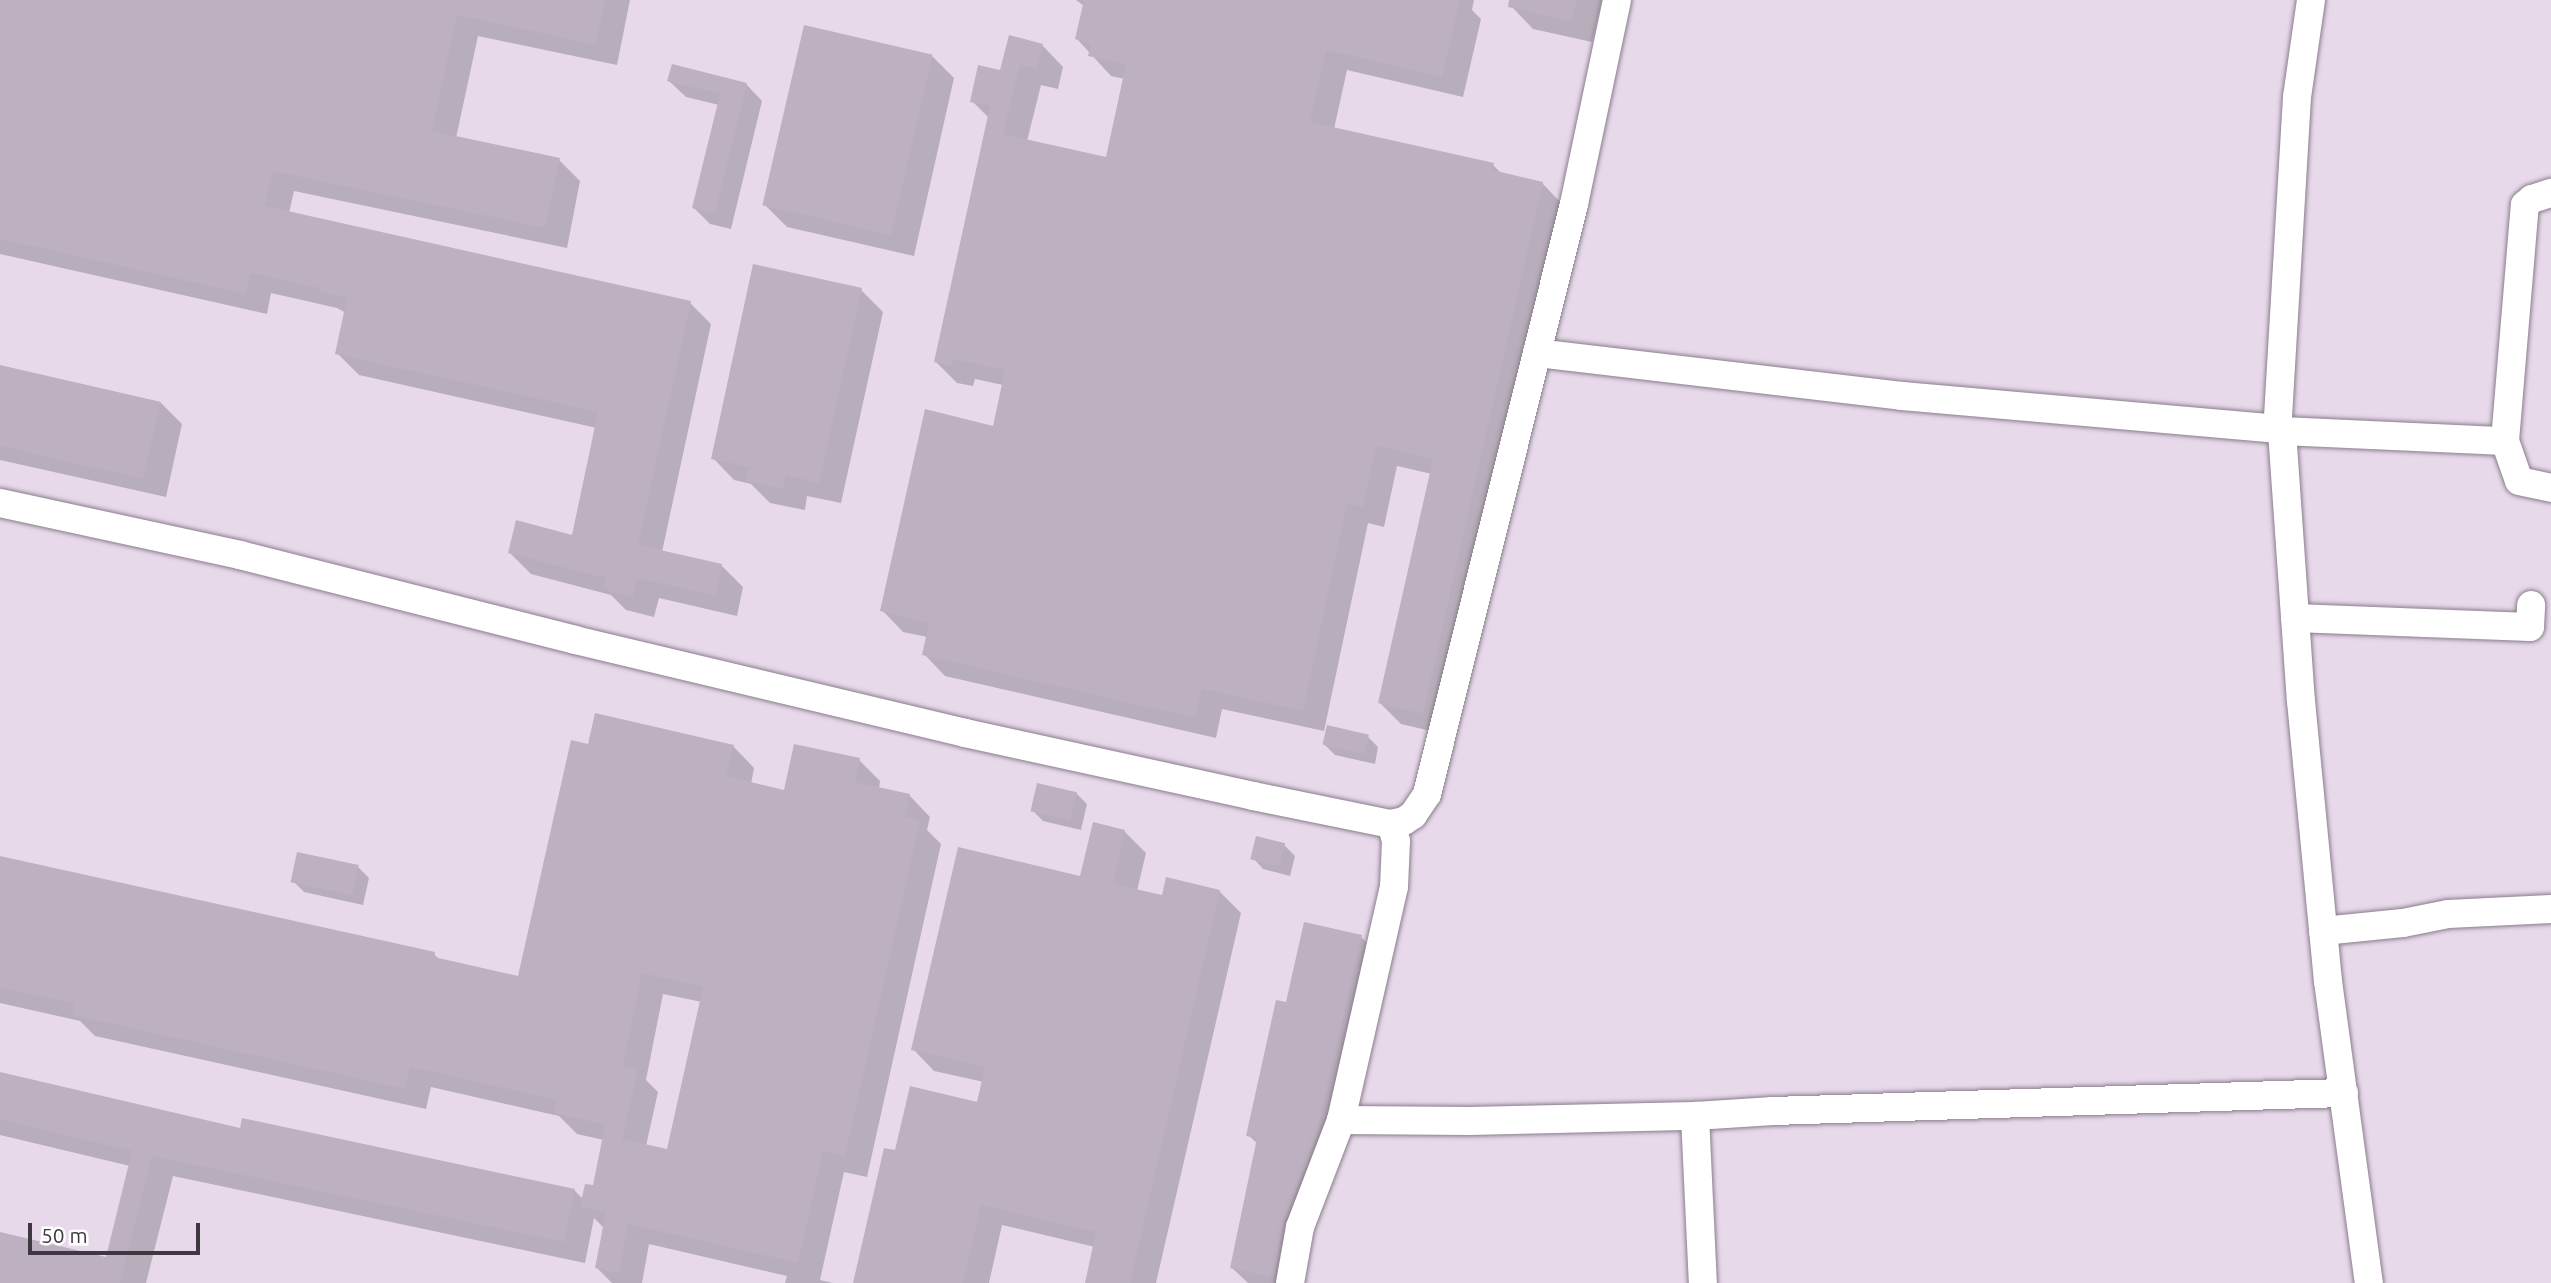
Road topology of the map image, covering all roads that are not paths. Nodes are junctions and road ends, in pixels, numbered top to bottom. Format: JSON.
{"nodes":[{"id":1,"x":1618,"y":0,"type":"edge"},
{"id":2,"x":2311,"y":0,"type":"edge"},
{"id":3,"x":2551,"y":193,"type":"edge"},
{"id":4,"x":1537,"y":353,"type":"junction"},
{"id":5,"x":2280,"y":430,"type":"junction"},
{"id":6,"x":2505,"y":441,"type":"junction"},
{"id":7,"x":2551,"y":488,"type":"edge"},
{"id":8,"x":0,"y":503,"type":"edge"},
{"id":9,"x":2531,"y":605,"type":"dead end"},
{"id":10,"x":2295,"y":618,"type":"junction"},
{"id":11,"x":1391,"y":824,"type":"junction"},
{"id":12,"x":2551,"y":909,"type":"edge"},
{"id":13,"x":2323,"y":930,"type":"junction"},
{"id":14,"x":2343,"y":1093,"type":"junction"},
{"id":15,"x":1695,"y":1116,"type":"junction"},
{"id":16,"x":1341,"y":1120,"type":"junction"},
{"id":17,"x":1290,"y":1283,"type":"edge"},
{"id":18,"x":1703,"y":1283,"type":"edge"},
{"id":19,"x":2370,"y":1283,"type":"edge"}],
"edges":[{"from":1,"to":4,"type":"street"},
{"from":2,"to":5,"type":"street"},
{"from":3,"to":6,"type":"street"},
{"from":4,"to":5,"type":"street"},
{"from":4,"to":11,"type":"street"},
{"from":5,"to":6,"type":"street"},
{"from":5,"to":10,"type":"street"},
{"from":6,"to":7,"type":"street"},
{"from":8,"to":11,"type":"street"},
{"from":9,"to":10,"type":"street"},
{"from":10,"to":13,"type":"street"},
{"from":11,"to":16,"type":"street"},
{"from":12,"to":13,"type":"street"},
{"from":13,"to":14,"type":"street"},
{"from":14,"to":15,"type":"street"},
{"from":14,"to":19,"type":"street"},
{"from":15,"to":16,"type":"street"},
{"from":15,"to":18,"type":"street"},
{"from":16,"to":17,"type":"street"}]}
